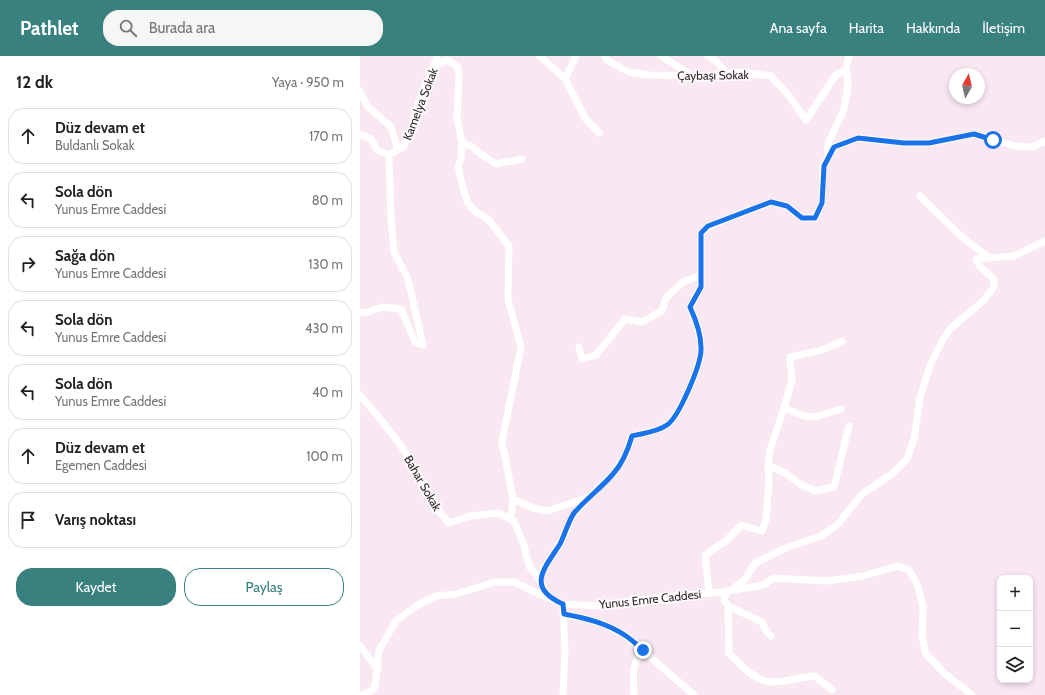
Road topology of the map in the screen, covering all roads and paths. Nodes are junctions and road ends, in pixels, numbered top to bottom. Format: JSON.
{"nodes":[{"id":1,"x":437,"y":56,"type":"edge"},
{"id":2,"x":540,"y":56,"type":"edge"},
{"id":3,"x":576,"y":56,"type":"edge"},
{"id":4,"x":605,"y":56,"type":"edge"},
{"id":5,"x":661,"y":56,"type":"edge"},
{"id":6,"x":708,"y":56,"type":"edge"},
{"id":7,"x":849,"y":56,"type":"edge"},
{"id":8,"x":846,"y":69,"type":"junction"},
{"id":9,"x":432,"y":72,"type":"junction"},
{"id":10,"x":727,"y":74,"type":"junction"},
{"id":11,"x":692,"y":76,"type":"junction"},
{"id":12,"x":565,"y":79,"type":"junction"},
{"id":13,"x":360,"y":91,"type":"edge"},
{"id":14,"x":599,"y":133,"type":"dead end"},
{"id":15,"x":360,"y":134,"type":"edge"},
{"id":16,"x":1045,"y":140,"type":"edge"},
{"id":17,"x":462,"y":143,"type":"junction"},
{"id":18,"x":398,"y":150,"type":"junction"},
{"id":19,"x":390,"y":155,"type":"junction"},
{"id":20,"x":828,"y":157,"type":"junction"},
{"id":21,"x":522,"y":159,"type":"dead end"},
{"id":22,"x":920,"y":196,"type":"dead end"},
{"id":23,"x":1045,"y":241,"type":"edge"},
{"id":24,"x":990,"y":258,"type":"junction"},
{"id":25,"x":701,"y":274,"type":"junction"},
{"id":26,"x":360,"y":312,"type":"edge"},
{"id":27,"x":842,"y":341,"type":"dead end"},
{"id":28,"x":579,"y":347,"type":"dead end"},
{"id":29,"x":360,"y":395,"type":"edge"},
{"id":30,"x":784,"y":408,"type":"junction"},
{"id":31,"x":841,"y":409,"type":"dead end"},
{"id":32,"x":849,"y":426,"type":"dead end"},
{"id":33,"x":768,"y":465,"type":"junction"},
{"id":34,"x":589,"y":497,"type":"junction"},
{"id":35,"x":513,"y":499,"type":"junction"},
{"id":36,"x":511,"y":519,"type":"junction"},
{"id":37,"x":540,"y":580,"type":"junction"},
{"id":38,"x":729,"y":591,"type":"junction"},
{"id":39,"x":710,"y":593,"type":"junction"},
{"id":40,"x":553,"y":600,"type":"junction"},
{"id":41,"x":563,"y":604,"type":"junction"},
{"id":42,"x":728,"y":606,"type":"junction"},
{"id":43,"x":564,"y":614,"type":"junction"},
{"id":44,"x":771,"y":636,"type":"dead end"},
{"id":45,"x":360,"y":646,"type":"edge"},
{"id":46,"x":643,"y":650,"type":"junction"},
{"id":47,"x":378,"y":670,"type":"junction"},
{"id":48,"x":832,"y":690,"type":"dead end"},
{"id":49,"x":962,"y":692,"type":"edge"},
{"id":50,"x":374,"y":693,"type":"edge"},
{"id":51,"x":362,"y":695,"type":"edge"},
{"id":52,"x":563,"y":695,"type":"edge"},
{"id":53,"x":634,"y":695,"type":"edge"},
{"id":54,"x":694,"y":695,"type":"edge"},
{"id":55,"x":972,"y":695,"type":"edge"}],
"edges":[{"from":1,"to":9,"type":"street","name":"Kamelya Sokak"},
{"from":2,"to":12,"type":"street"},
{"from":3,"to":12,"type":"street"},
{"from":4,"to":11,"type":"street","name":"Çaybaşı Sokak"},
{"from":5,"to":11,"type":"street"},
{"from":6,"to":10,"type":"street"},
{"from":7,"to":8,"type":"street"},
{"from":8,"to":10,"type":"street","name":"Çaybaşı Sokak"},
{"from":8,"to":20,"type":"street"},
{"from":9,"to":17,"type":"street"},
{"from":9,"to":18,"type":"street","name":"Kamelya Sokak"},
{"from":10,"to":11,"type":"street","name":"Çaybaşı Sokak"},
{"from":12,"to":14,"type":"street"},
{"from":13,"to":18,"type":"street"},
{"from":15,"to":19,"type":"street"},
{"from":16,"to":20,"type":"street"},
{"from":17,"to":21,"type":"street"},
{"from":17,"to":35,"type":"street"},
{"from":18,"to":19,"type":"street","name":"Kamelya Sokak"},
{"from":19,"to":26,"type":"street"},
{"from":20,"to":25,"type":"street"},
{"from":22,"to":24,"type":"street"},
{"from":23,"to":24,"type":"street"},
{"from":24,"to":38,"type":"street"},
{"from":25,"to":28,"type":"street"},
{"from":25,"to":34,"type":"street"},
{"from":27,"to":30,"type":"street"},
{"from":29,"to":36,"type":"street","name":"Bahar Sokak"},
{"from":30,"to":31,"type":"street"},
{"from":30,"to":33,"type":"street"},
{"from":32,"to":33,"type":"street"},
{"from":33,"to":39,"type":"street"},
{"from":34,"to":35,"type":"street"},
{"from":34,"to":37,"type":"street"},
{"from":35,"to":36,"type":"street"},
{"from":36,"to":37,"type":"street"},
{"from":37,"to":40,"type":"street"},
{"from":38,"to":39,"type":"street","name":"Yunus Emre Caddesi"},
{"from":38,"to":42,"type":"street"},
{"from":38,"to":49,"type":"street","name":"Yunus Emre Caddesi"},
{"from":39,"to":41,"type":"street","name":"Yunus Emre Caddesi"},
{"from":40,"to":41,"type":"street","name":"Yunus Emre Caddesi"},
{"from":40,"to":47,"type":"street","name":"Yunus Emre Caddesi"},
{"from":41,"to":43,"type":"street"},
{"from":42,"to":44,"type":"street"},
{"from":42,"to":48,"type":"street"},
{"from":43,"to":46,"type":"street"},
{"from":43,"to":52,"type":"street"},
{"from":45,"to":47,"type":"street"},
{"from":46,"to":53,"type":"street"},
{"from":46,"to":54,"type":"street"},
{"from":47,"to":50,"type":"street","name":"Yunus Emre Caddesi"},
{"from":49,"to":55,"type":"street","name":"Yunus Emre Caddesi"},
{"from":50,"to":51,"type":"street"}]}
